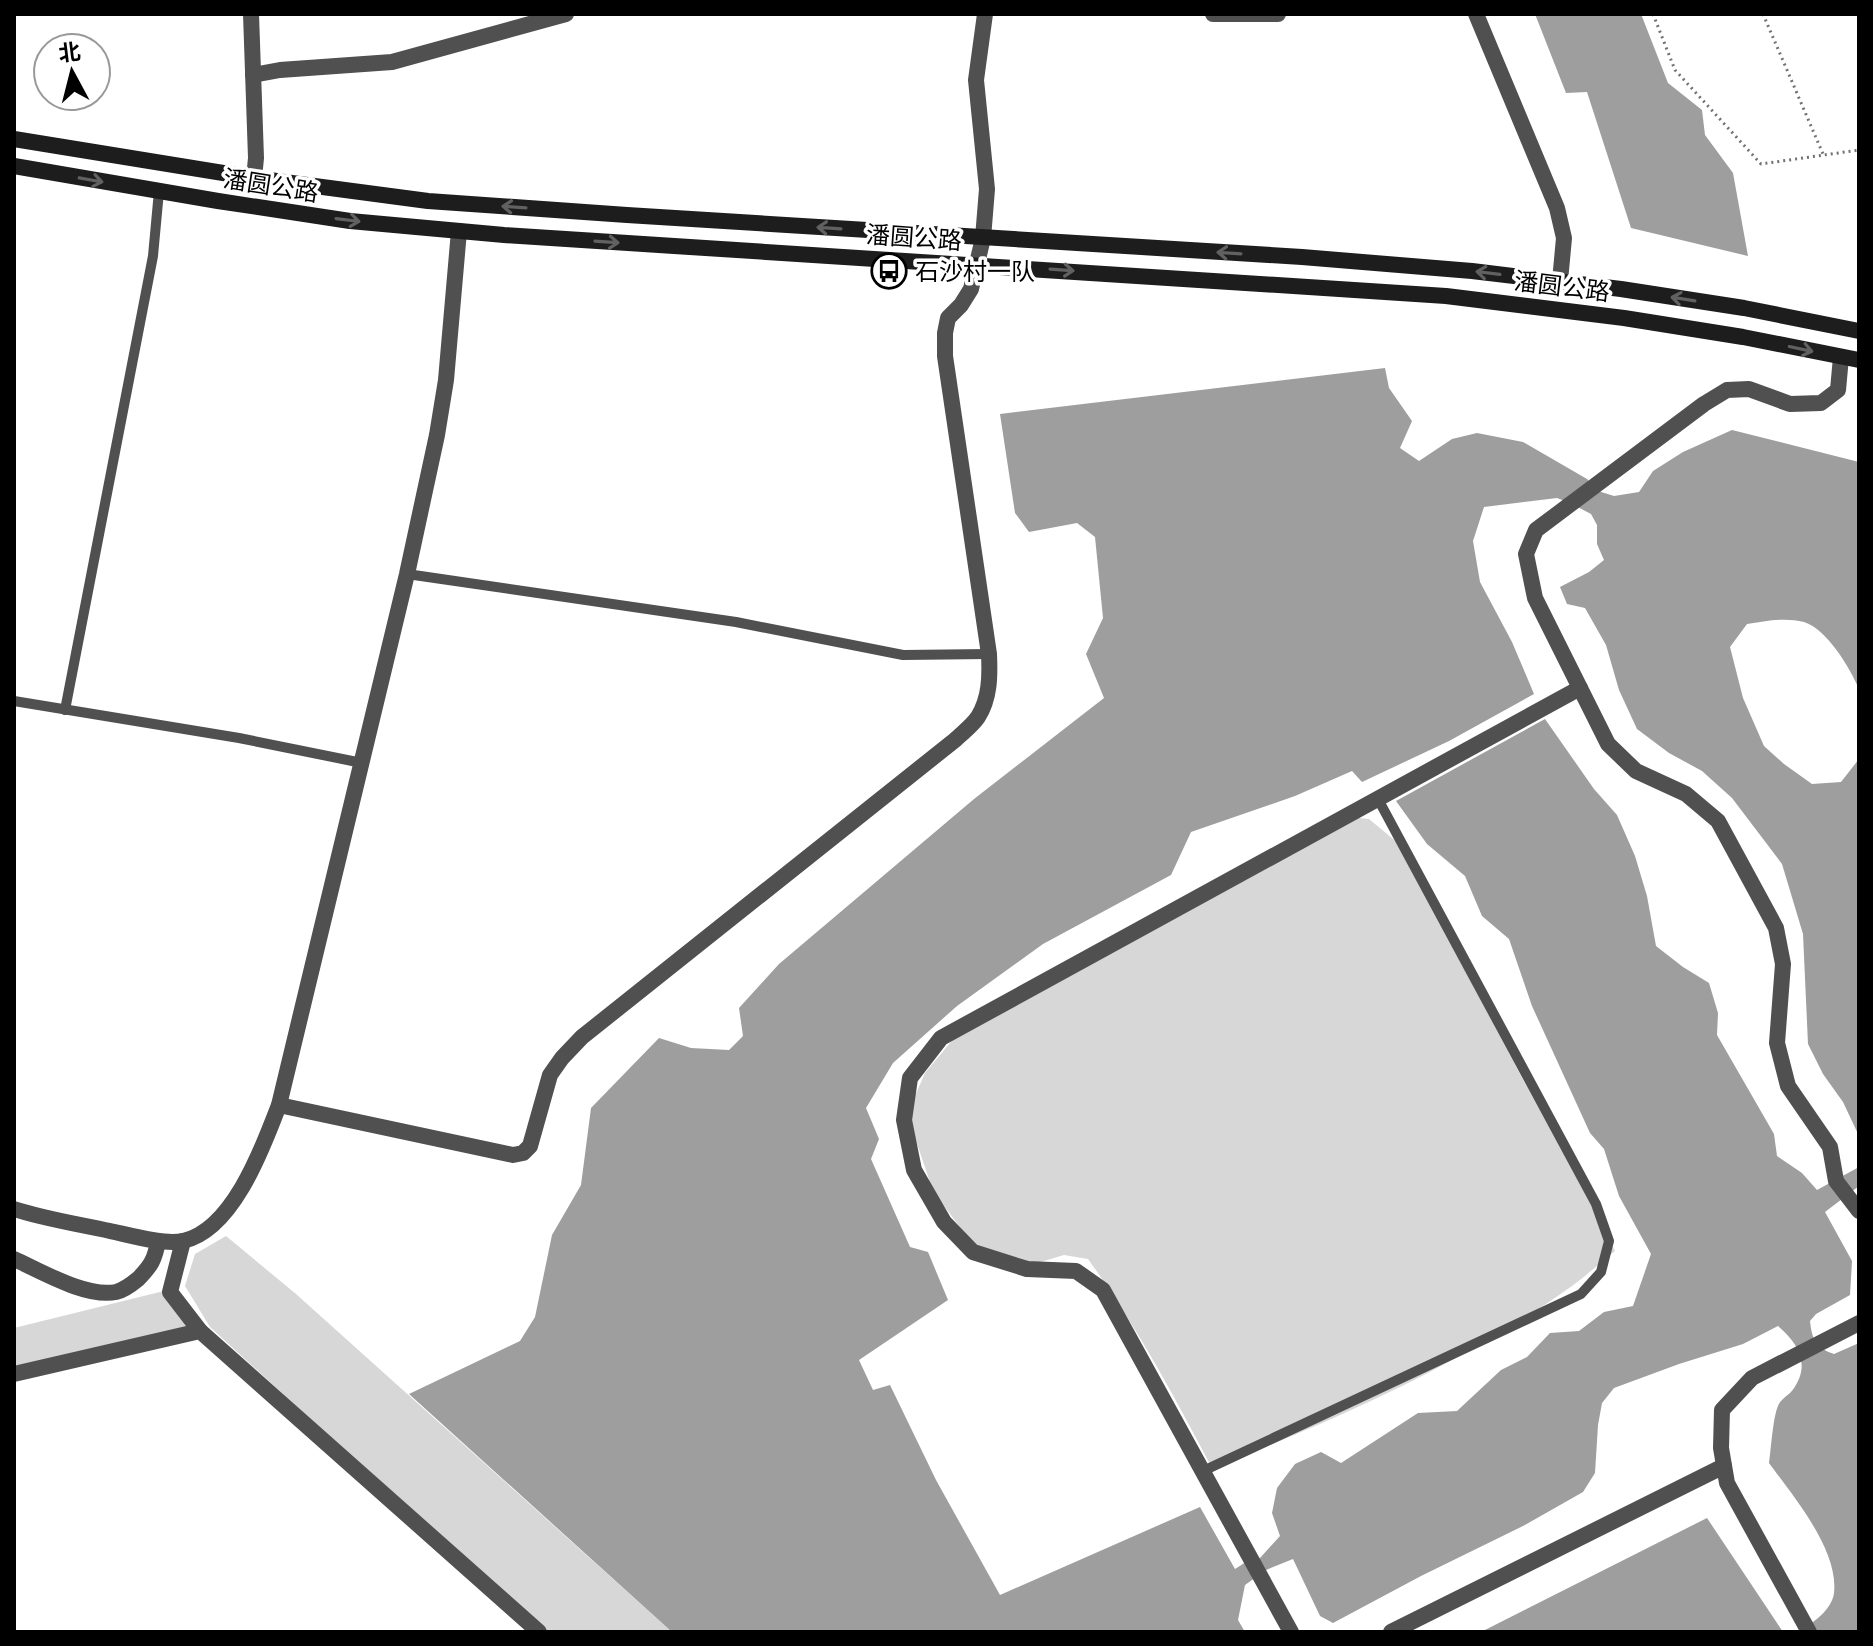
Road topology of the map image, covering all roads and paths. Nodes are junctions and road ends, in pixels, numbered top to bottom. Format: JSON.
{"nodes":[{"id":1,"x":251,"y":14,"type":"edge"},
{"id":2,"x":566,"y":14,"type":"edge"},
{"id":3,"x":985,"y":14,"type":"edge"},
{"id":4,"x":1213,"y":14,"type":"edge"},
{"id":5,"x":1278,"y":14,"type":"edge"},
{"id":6,"x":1476,"y":14,"type":"edge"},
{"id":7,"x":1653,"y":14,"type":"edge"},
{"id":8,"x":1763,"y":14,"type":"edge"},
{"id":9,"x":253,"y":75,"type":"junction"},
{"id":10,"x":14,"y":139,"type":"edge"},
{"id":11,"x":1859,"y":150,"type":"edge"},
{"id":12,"x":1823,"y":154,"type":"junction"},
{"id":13,"x":14,"y":166,"type":"edge"},
{"id":14,"x":254,"y":178,"type":"junction"},
{"id":15,"x":159,"y":191,"type":"junction"},
{"id":16,"x":459,"y":231,"type":"junction"},
{"id":17,"x":983,"y":238,"type":"junction"},
{"id":18,"x":977,"y":265,"type":"junction"},
{"id":19,"x":1560,"y":281,"type":"junction"},
{"id":20,"x":1859,"y":331,"type":"edge"},
{"id":21,"x":1841,"y":357,"type":"junction"},
{"id":22,"x":1859,"y":360,"type":"edge"},
{"id":23,"x":407,"y":574,"type":"junction"},
{"id":24,"x":989,"y":654,"type":"junction"},
{"id":25,"x":1580,"y":688,"type":"junction"},
{"id":26,"x":14,"y":701,"type":"edge"},
{"id":27,"x":65,"y":710,"type":"junction"},
{"id":28,"x":362,"y":763,"type":"junction"},
{"id":29,"x":1378,"y":799,"type":"junction"},
{"id":30,"x":279,"y":1105,"type":"junction"},
{"id":31,"x":14,"y":1209,"type":"edge"},
{"id":32,"x":1859,"y":1211,"type":"edge"},
{"id":33,"x":158,"y":1241,"type":"junction"},
{"id":34,"x":183,"y":1241,"type":"junction"},
{"id":35,"x":14,"y":1259,"type":"edge"},
{"id":36,"x":1859,"y":1323,"type":"edge"},
{"id":37,"x":200,"y":1331,"type":"junction"},
{"id":38,"x":14,"y":1374,"type":"edge"},
{"id":39,"x":1724,"y":1466,"type":"junction"},
{"id":40,"x":1203,"y":1471,"type":"junction"},
{"id":41,"x":539,"y":1632,"type":"edge"},
{"id":42,"x":1291,"y":1632,"type":"edge"},
{"id":43,"x":1391,"y":1632,"type":"edge"},
{"id":44,"x":1809,"y":1632,"type":"edge"}],
"edges":[{"from":1,"to":9,"type":"street"},
{"from":2,"to":9,"type":"street"},
{"from":3,"to":17,"type":"street"},
{"from":4,"to":5,"type":"street"},
{"from":6,"to":19,"type":"street"},
{"from":7,"to":12,"type":"path"},
{"from":8,"to":12,"type":"path"},
{"from":9,"to":14,"type":"street"},
{"from":10,"to":14,"type":"main road","name":"潘圆公路"},
{"from":11,"to":12,"type":"path"},
{"from":13,"to":15,"type":"main road","name":"潘圆公路","one_way":true},
{"from":17,"to":14,"type":"main road","name":"潘圆公路","one_way":true},
{"from":15,"to":16,"type":"main road","name":"潘圆公路","one_way":true},
{"from":15,"to":27,"type":"lane"},
{"from":16,"to":18,"type":"main road","name":"潘圆公路","one_way":true},
{"from":16,"to":23,"type":"street"},
{"from":17,"to":18,"type":"street"},
{"from":19,"to":17,"type":"main road","name":"潘圆公路","one_way":true},
{"from":18,"to":21,"type":"main road","name":"潘圆公路","one_way":true},
{"from":18,"to":24,"type":"street"},
{"from":20,"to":19,"type":"main road","name":"潘圆公路","one_way":true},
{"from":21,"to":22,"type":"main road","name":"潘圆公路"},
{"from":21,"to":25,"type":"street"},
{"from":23,"to":24,"type":"lane"},
{"from":23,"to":28,"type":"street"},
{"from":24,"to":30,"type":"street"},
{"from":25,"to":29,"type":"street"},
{"from":25,"to":32,"type":"street"},
{"from":26,"to":27,"type":"lane"},
{"from":27,"to":28,"type":"lane"},
{"from":28,"to":30,"type":"street"},
{"from":29,"to":40,"type":"lane"},
{"from":29,"to":40,"type":"street"},
{"from":30,"to":34,"type":"street"},
{"from":31,"to":33,"type":"street"},
{"from":33,"to":34,"type":"street"},
{"from":33,"to":35,"type":"street"},
{"from":34,"to":37,"type":"street"},
{"from":36,"to":39,"type":"street"},
{"from":37,"to":38,"type":"street"},
{"from":37,"to":41,"type":"street"},
{"from":39,"to":43,"type":"street"},
{"from":39,"to":44,"type":"street"},
{"from":40,"to":42,"type":"street"}]}
